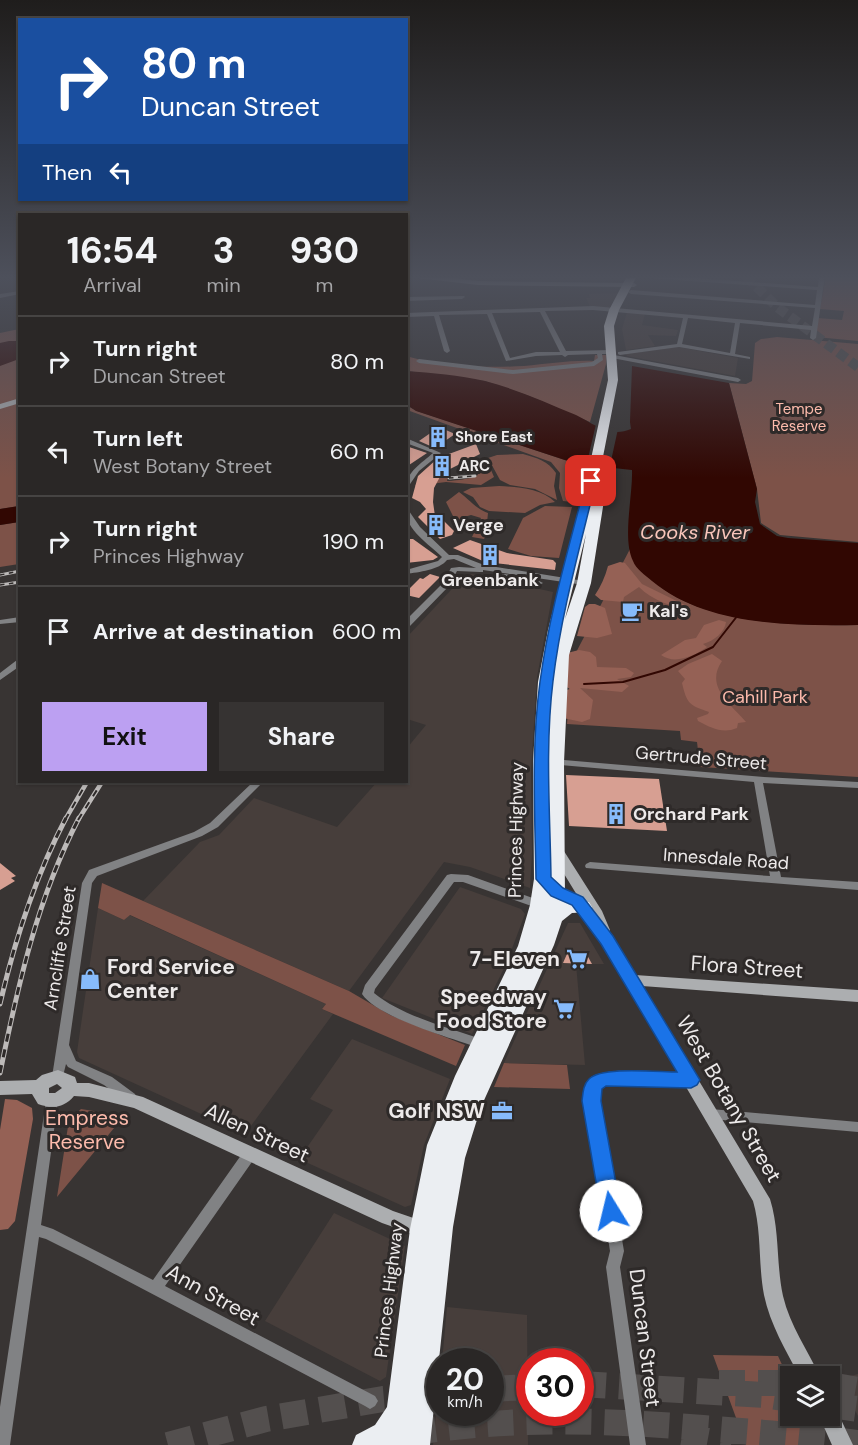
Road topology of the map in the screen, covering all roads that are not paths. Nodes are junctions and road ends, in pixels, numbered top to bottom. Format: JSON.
{"nodes":[{"id":1,"x":445,"y":343,"type":"edge"},
{"id":2,"x":501,"y":343,"type":"edge"},
{"id":3,"x":559,"y":343,"type":"edge"},
{"id":4,"x":617,"y":343,"type":"edge"},
{"id":5,"x":734,"y":343,"type":"edge"},
{"id":6,"x":679,"y":345,"type":"joint"},
{"id":7,"x":447,"y":351,"type":"dead end"},
{"id":8,"x":564,"y":353,"type":"junction"},
{"id":9,"x":599,"y":353,"type":"junction"},
{"id":10,"x":617,"y":355,"type":"junction"},
{"id":11,"x":732,"y":355,"type":"junction"},
{"id":12,"x":748,"y":358,"type":"dead end"},
{"id":13,"x":419,"y":361,"type":"dead end"},
{"id":14,"x":571,"y":365,"type":"junction"},
{"id":15,"x":738,"y":381,"type":"dead end"},
{"id":16,"x":18,"y":401,"type":"edge"},
{"id":17,"x":0,"y":407,"type":"edge"},
{"id":18,"x":408,"y":441,"type":"edge"},
{"id":19,"x":599,"y":469,"type":"junction"},
{"id":20,"x":408,"y":483,"type":"edge"},
{"id":21,"x":408,"y":516,"type":"edge"},
{"id":22,"x":448,"y":558,"type":"junction"},
{"id":23,"x":465,"y":561,"type":"junction"},
{"id":24,"x":441,"y":563,"type":"junction"},
{"id":25,"x":457,"y":570,"type":"junction"},
{"id":26,"x":408,"y":571,"type":"edge"},
{"id":27,"x":566,"y":584,"type":"junction"},
{"id":28,"x":583,"y":586,"type":"junction"},
{"id":29,"x":18,"y":619,"type":"edge"},
{"id":30,"x":0,"y":622,"type":"edge"},
{"id":31,"x":408,"y":623,"type":"edge"},
{"id":32,"x":18,"y":664,"type":"edge"},
{"id":33,"x":0,"y":677,"type":"edge"},
{"id":34,"x":549,"y":762,"type":"junction"},
{"id":35,"x":758,"y":780,"type":"junction"},
{"id":36,"x":257,"y":783,"type":"edge"},
{"id":37,"x":858,"y":786,"type":"edge"},
{"id":38,"x":557,"y":851,"type":"junction"},
{"id":39,"x":590,"y":866,"type":"dead end"},
{"id":40,"x":776,"y":879,"type":"junction"},
{"id":41,"x":858,"y":886,"type":"edge"},
{"id":42,"x":548,"y":898,"type":"junction"},
{"id":43,"x":582,"y":907,"type":"joint"},
{"id":44,"x":607,"y":940,"type":"junction"},
{"id":45,"x":632,"y":980,"type":"junction"},
{"id":46,"x":858,"y":996,"type":"edge"},
{"id":47,"x":489,"y":1046,"type":"junction"},
{"id":48,"x":64,"y":1047,"type":"junction"},
{"id":49,"x":691,"y":1080,"type":"junction"},
{"id":50,"x":64,"y":1083,"type":"junction"},
{"id":51,"x":40,"y":1087,"type":"junction"},
{"id":52,"x":0,"y":1088,"type":"edge"},
{"id":53,"x":52,"y":1101,"type":"junction"},
{"id":54,"x":137,"y":1102,"type":"junction"},
{"id":55,"x":711,"y":1114,"type":"junction"},
{"id":56,"x":858,"y":1126,"type":"edge"},
{"id":57,"x":249,"y":1155,"type":"junction"},
{"id":58,"x":422,"y":1229,"type":"junction"},
{"id":59,"x":34,"y":1230,"type":"junction"},
{"id":60,"x":156,"y":1287,"type":"junction"},
{"id":61,"x":805,"y":1366,"type":"edge"},
{"id":62,"x":402,"y":1392,"type":"junction"},
{"id":63,"x":370,"y":1401,"type":"dead end"},
{"id":64,"x":834,"y":1426,"type":"edge"},
{"id":65,"x":2,"y":1445,"type":"edge"},
{"id":66,"x":366,"y":1445,"type":"edge"},
{"id":67,"x":396,"y":1445,"type":"edge"},
{"id":68,"x":416,"y":1445,"type":"edge"},
{"id":69,"x":638,"y":1445,"type":"edge"},
{"id":70,"x":843,"y":1445,"type":"edge"}],
"edges":[{"from":1,"to":7,"type":"street"},
{"from":2,"to":8,"type":"street"},
{"from":3,"to":8,"type":"street"},
{"from":4,"to":10,"type":"highway","name":"Princes Highway"},
{"from":5,"to":11,"type":"street"},
{"from":6,"to":10,"type":"street"},
{"from":6,"to":11,"type":"street"},
{"from":8,"to":9,"type":"street"},
{"from":8,"to":14,"type":"street"},
{"from":9,"to":10,"type":"street"},
{"from":9,"to":14,"type":"street"},
{"from":10,"to":15,"type":"street"},
{"from":10,"to":19,"type":"highway","name":"Princes Highway"},
{"from":11,"to":12,"type":"street"},
{"from":13,"to":14,"type":"street"},
{"from":16,"to":17,"type":"main road"},
{"from":18,"to":20,"type":"street"},
{"from":19,"to":27,"type":"highway","name":"Princes Highway"},
{"from":19,"to":28,"type":"highway","name":"Princes Highway"},
{"from":21,"to":22,"type":"street"},
{"from":22,"to":23,"type":"street"},
{"from":22,"to":24,"type":"street"},
{"from":23,"to":25,"type":"street"},
{"from":23,"to":27,"type":"street"},
{"from":24,"to":25,"type":"street"},
{"from":24,"to":26,"type":"street"},
{"from":25,"to":27,"type":"street"},
{"from":25,"to":31,"type":"street"},
{"from":27,"to":28,"type":"street"},
{"from":27,"to":34,"type":"highway","name":"Princes Highway"},
{"from":28,"to":34,"type":"highway","name":"Princes Highway"},
{"from":29,"to":30,"type":"street"},
{"from":32,"to":33,"type":"street"},
{"from":34,"to":35,"type":"street","name":"Gertrude Street"},
{"from":34,"to":38,"type":"highway","name":"Princes Highway"},
{"from":34,"to":42,"type":"highway","name":"Princes Highway"},
{"from":35,"to":37,"type":"street","name":"Gertrude Street"},
{"from":35,"to":40,"type":"street"},
{"from":36,"to":48,"type":"street","name":"Arncliffe Street"},
{"from":38,"to":42,"type":"highway","name":"Princes Highway"},
{"from":38,"to":44,"type":"main road"},
{"from":39,"to":40,"type":"street","name":"Innesdale Road"},
{"from":40,"to":41,"type":"street","name":"Innesdale Road"},
{"from":42,"to":43,"type":"highway"},
{"from":42,"to":47,"type":"highway","name":"Princes Highway"},
{"from":42,"to":47,"type":"street"},
{"from":43,"to":44,"type":"main road","name":"West Botany Street"},
{"from":44,"to":45,"type":"main road","name":"West Botany Street"},
{"from":45,"to":46,"type":"main road","name":"Flora Street"},
{"from":45,"to":49,"type":"main road","name":"West Botany Street"},
{"from":47,"to":58,"type":"highway","name":"Princes Highway"},
{"from":47,"to":68,"type":"highway","name":"Princes Highway"},
{"from":48,"to":50,"type":"street","name":"Arncliffe Street"},
{"from":48,"to":54,"type":"street"},
{"from":49,"to":55,"type":"main road","name":"West Botany Street"},
{"from":49,"to":69,"type":"street","name":"Duncan Street"},
{"from":50,"to":51,"type":"main road"},
{"from":50,"to":53,"type":"main road"},
{"from":50,"to":54,"type":"main road","name":"Allen Street"},
{"from":51,"to":52,"type":"main road"},
{"from":51,"to":53,"type":"main road"},
{"from":53,"to":59,"type":"street"},
{"from":54,"to":57,"type":"main road","name":"Allen Street"},
{"from":55,"to":56,"type":"street"},
{"from":55,"to":61,"type":"main road","name":"West Botany Street"},
{"from":57,"to":58,"type":"main road","name":"Allen Street"},
{"from":57,"to":60,"type":"street"},
{"from":58,"to":62,"type":"highway","name":"Princes Highway"},
{"from":59,"to":60,"type":"street","name":"Ann Street"},
{"from":59,"to":65,"type":"street"},
{"from":60,"to":63,"type":"street","name":"Ann Street"},
{"from":62,"to":66,"type":"highway"},
{"from":62,"to":67,"type":"highway","name":"Princes Highway"},
{"from":64,"to":70,"type":"main road"}]}
